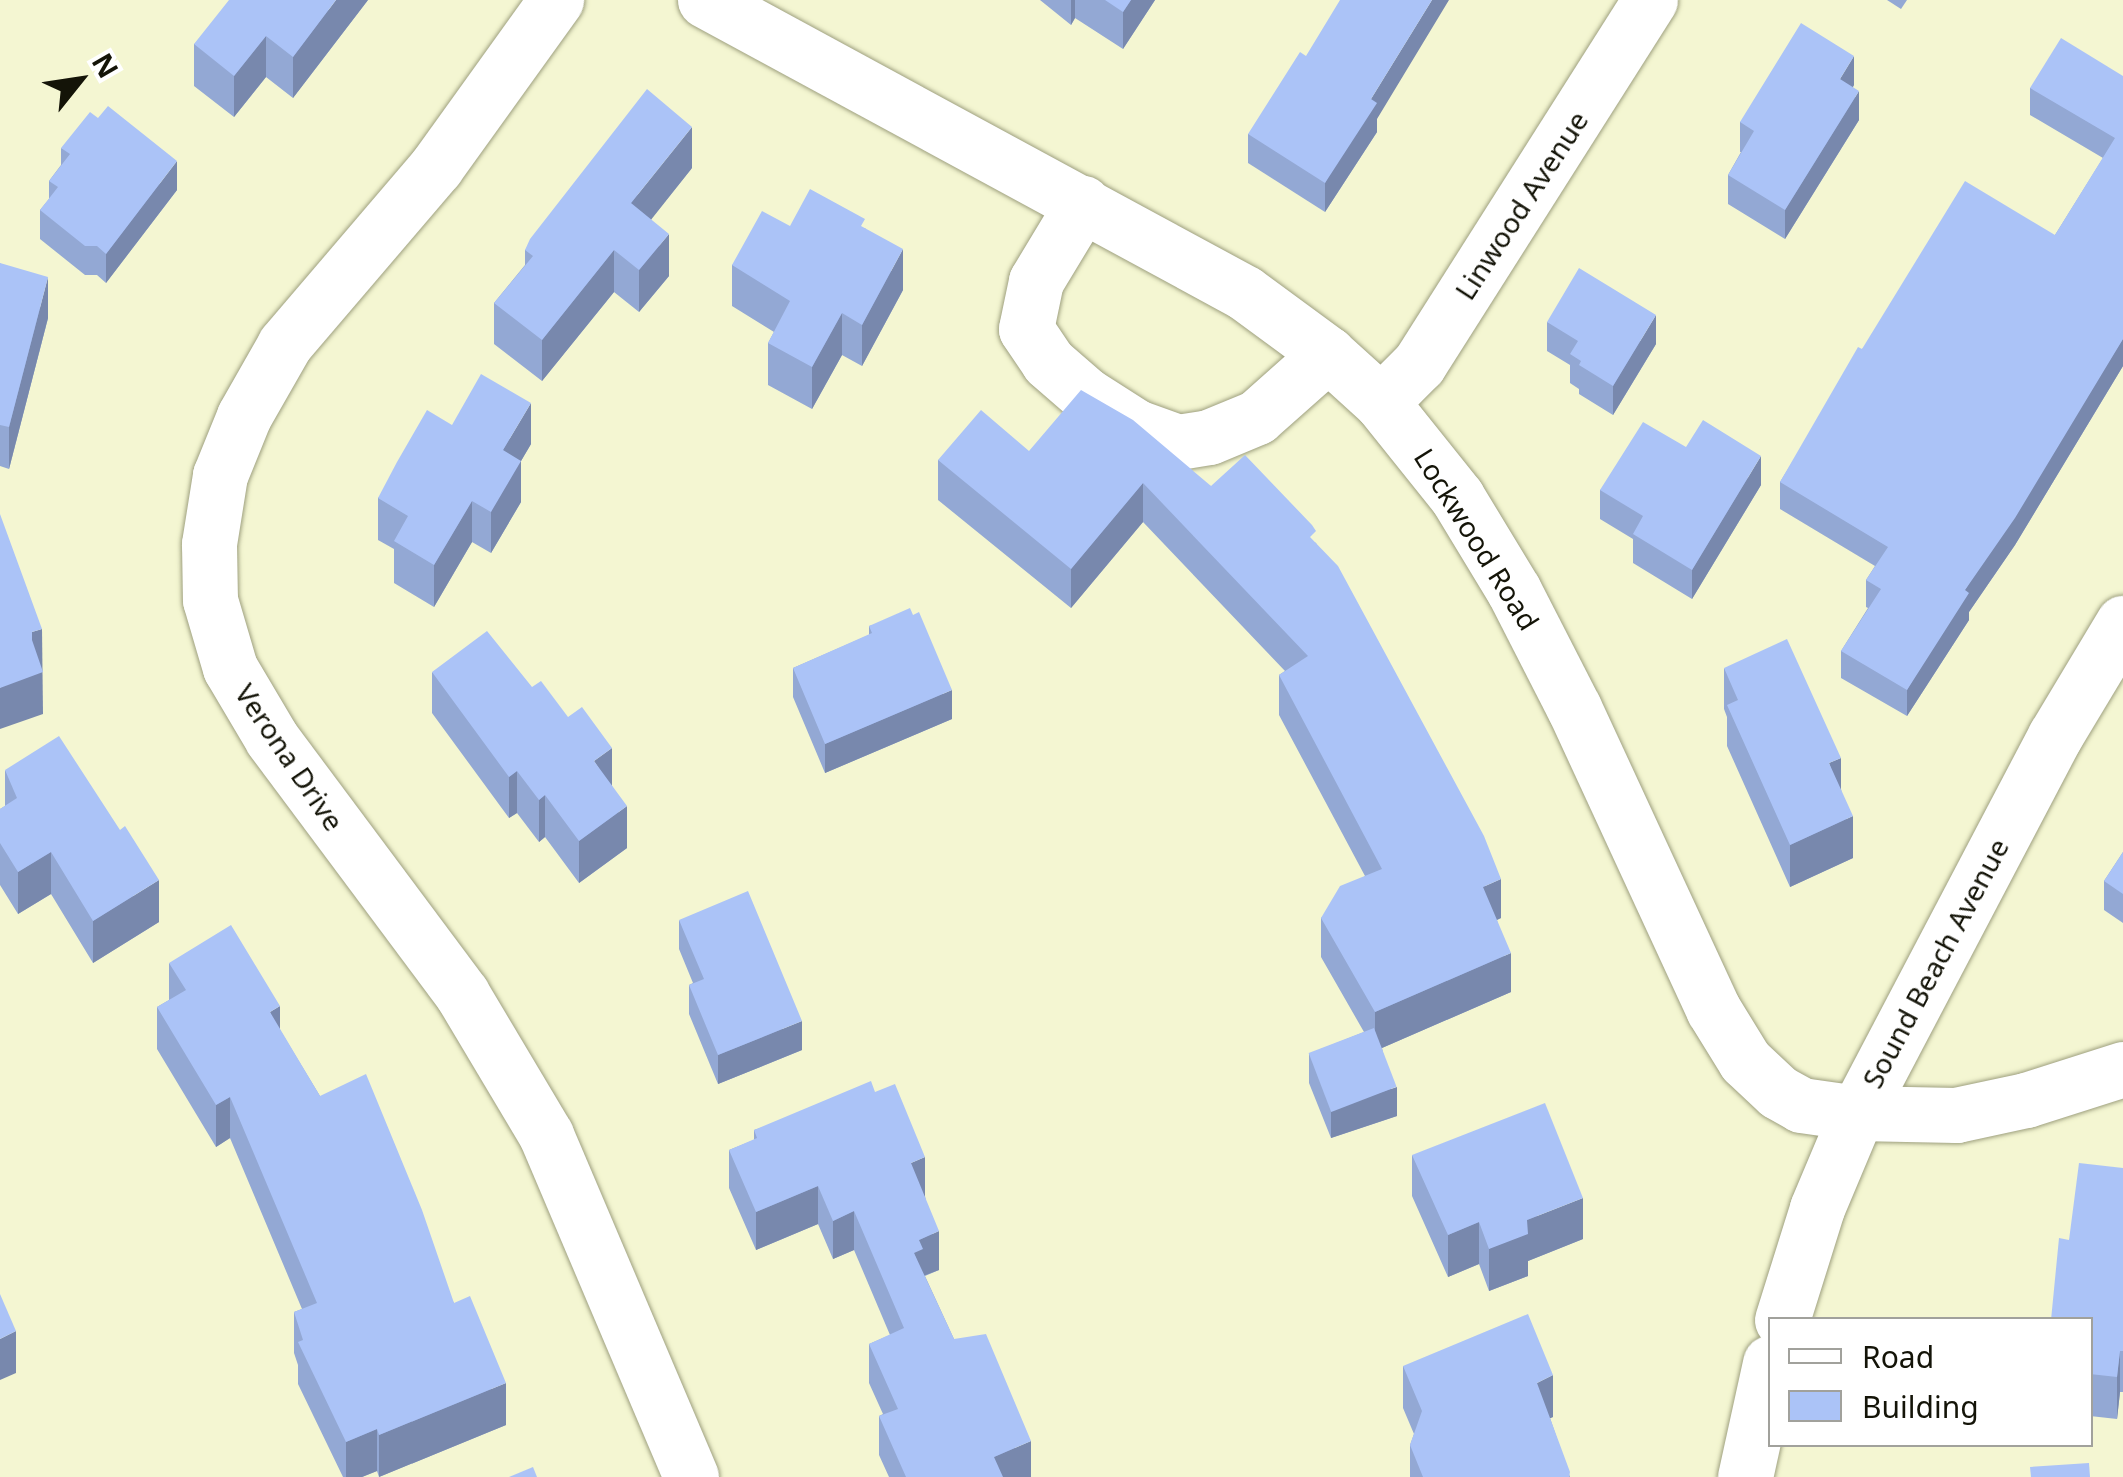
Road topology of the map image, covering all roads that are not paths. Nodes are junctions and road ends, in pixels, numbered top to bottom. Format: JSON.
{"nodes":[{"id":1,"x":556,"y":0,"type":"edge"},
{"id":2,"x":705,"y":0,"type":"edge"},
{"id":3,"x":1650,"y":0,"type":"edge"},
{"id":4,"x":1083,"y":204,"type":"junction"},
{"id":5,"x":1328,"y":354,"type":"junction"},
{"id":6,"x":1381,"y":402,"type":"junction"},
{"id":7,"x":2123,"y":623,"type":"edge"},
{"id":8,"x":2123,"y":1068,"type":"edge"},
{"id":9,"x":1857,"y":1113,"type":"junction"},
{"id":10,"x":1783,"y":1317,"type":"edge"},
{"id":11,"x":1768,"y":1372,"type":"edge"},
{"id":12,"x":691,"y":1477,"type":"edge"},
{"id":13,"x":1745,"y":1477,"type":"edge"}],
"edges":[{"from":1,"to":12,"type":"street","name":"Verona Drive"},
{"from":2,"to":4,"type":"street","name":"Lockwood Road"},
{"from":3,"to":6,"type":"street","name":"Linwood Avenue"},
{"from":4,"to":5,"type":"street","name":"Lockwood Road"},
{"from":4,"to":5,"type":"street"},
{"from":5,"to":6,"type":"street","name":"Lockwood Road"},
{"from":6,"to":9,"type":"street","name":"Lockwood Road"},
{"from":7,"to":9,"type":"street","name":"Sound Beach Avenue"},
{"from":8,"to":9,"type":"street","name":"Lockwood Road"},
{"from":9,"to":10,"type":"street","name":"Sound Beach Avenue"},
{"from":11,"to":13,"type":"street"}]}
